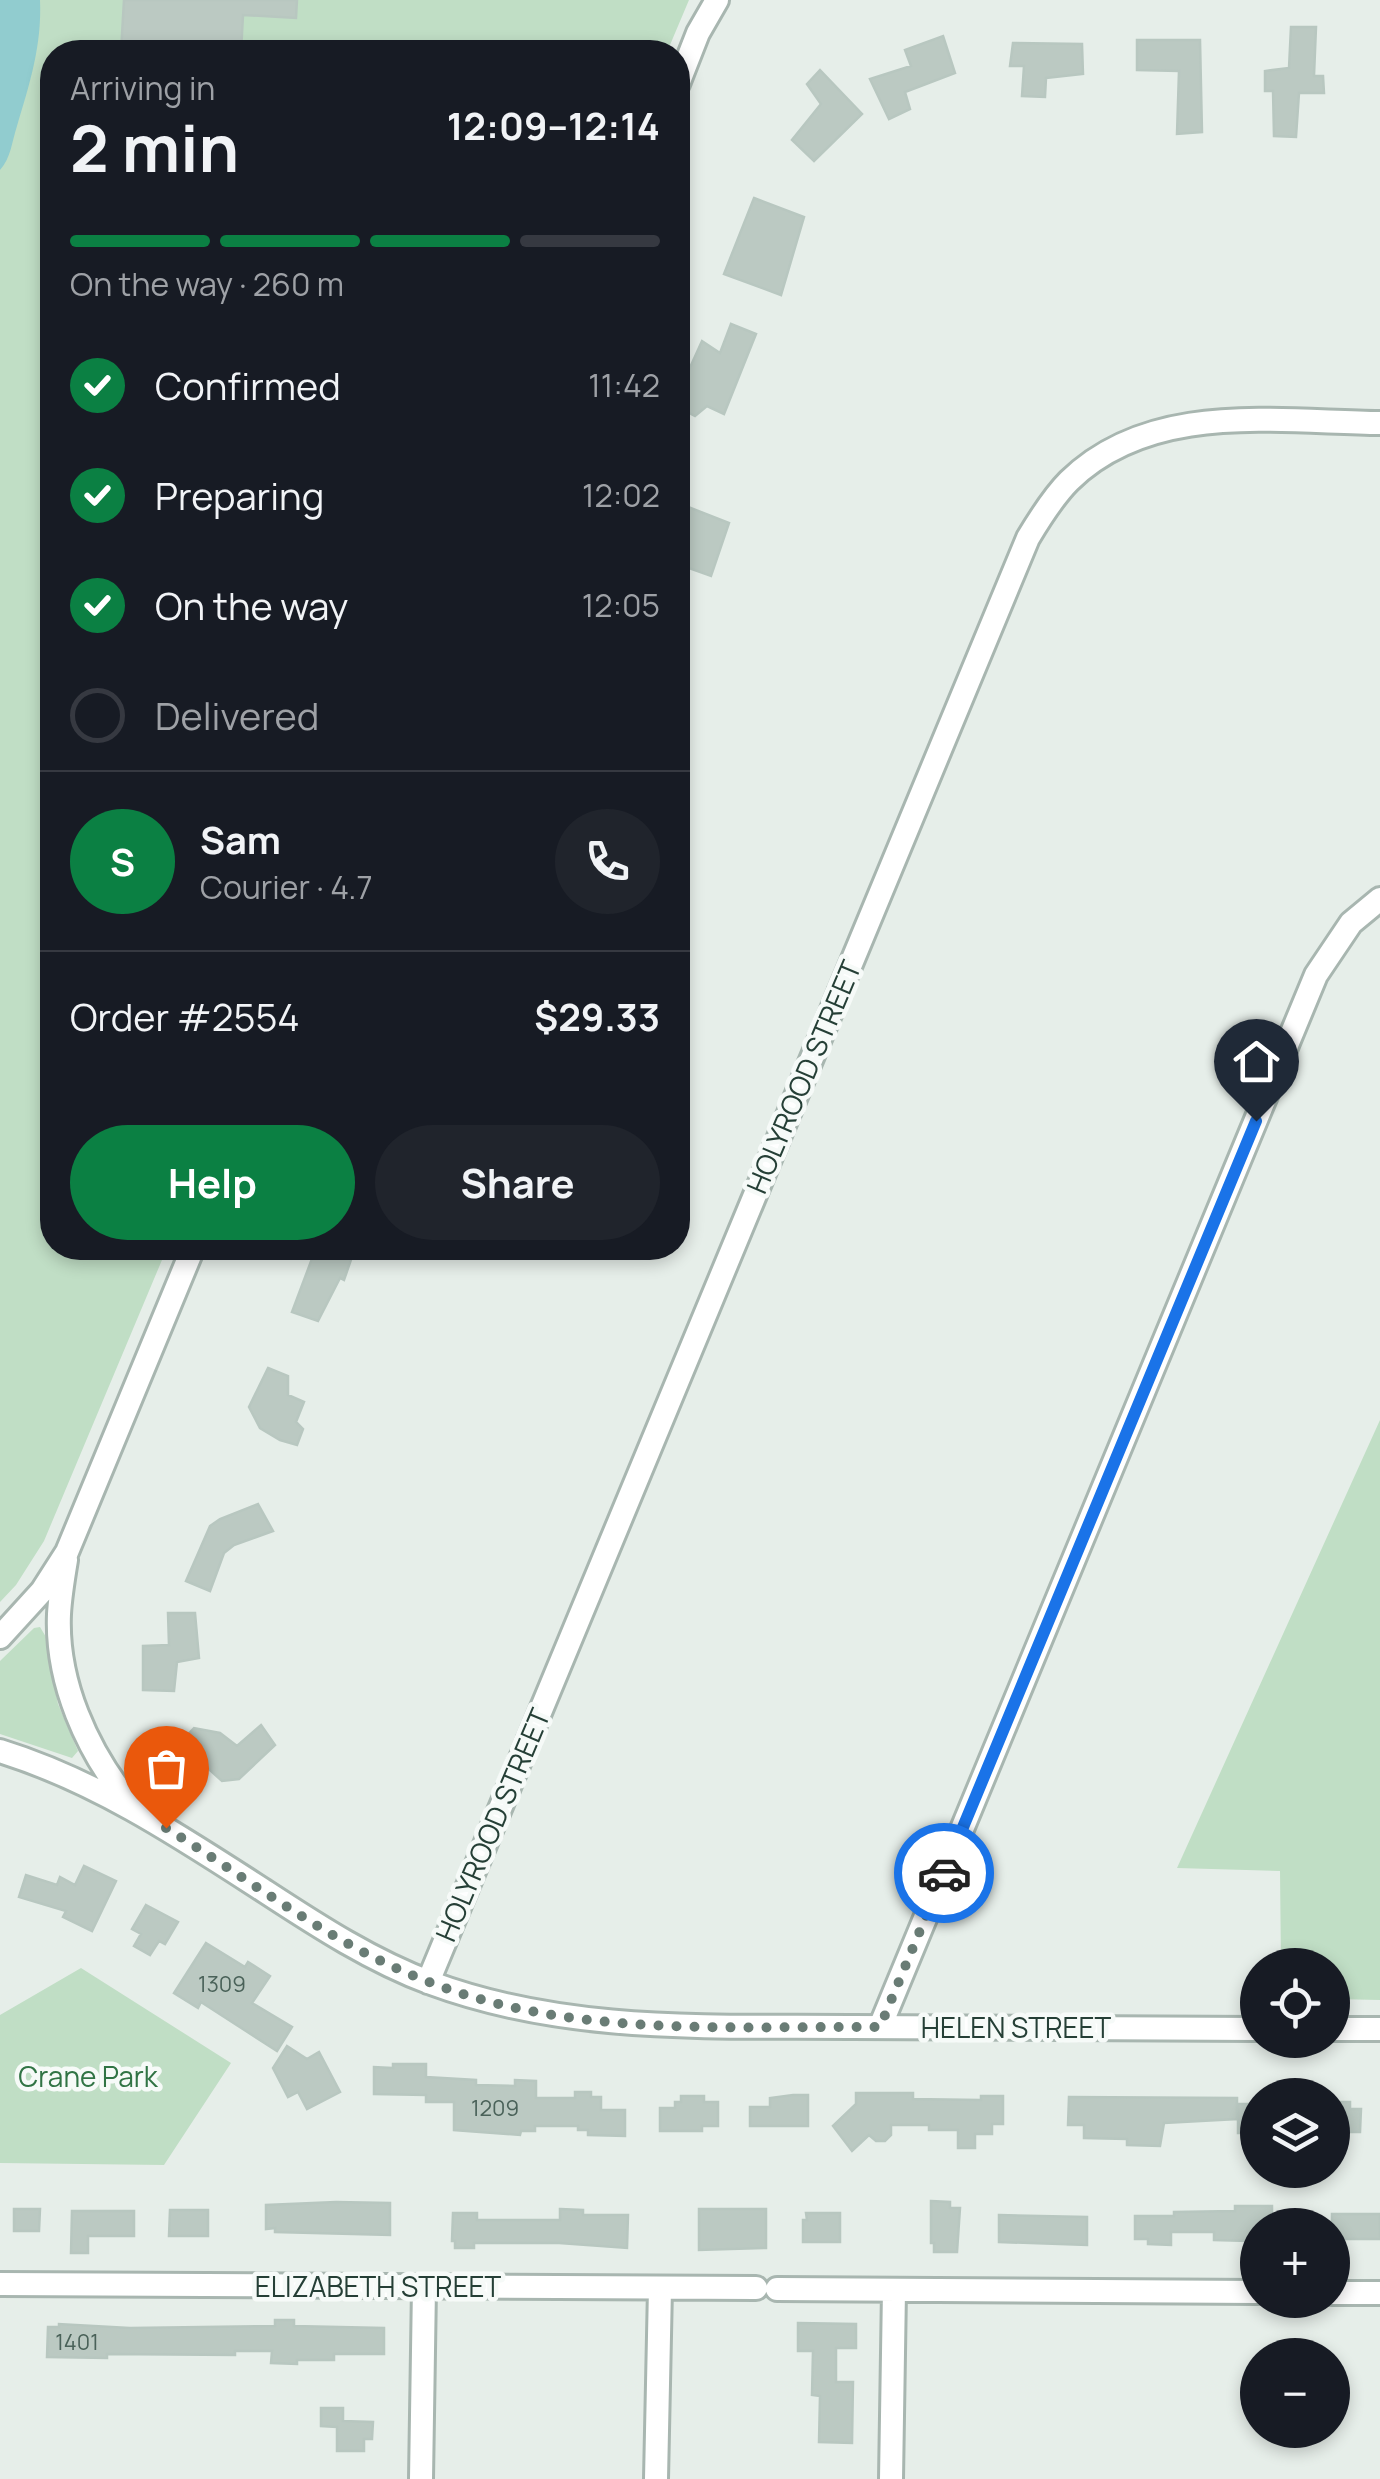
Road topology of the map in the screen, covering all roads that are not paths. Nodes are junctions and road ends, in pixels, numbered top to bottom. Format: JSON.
{"nodes":[{"id":1,"x":717,"y":0,"type":"edge"},
{"id":2,"x":690,"y":53,"type":"edge"},
{"id":3,"x":1380,"y":423,"type":"edge"},
{"id":4,"x":1380,"y":899,"type":"edge"},
{"id":5,"x":188,"y":1260,"type":"edge"},
{"id":6,"x":66,"y":1552,"type":"junction"},
{"id":7,"x":0,"y":1637,"type":"edge"},
{"id":8,"x":0,"y":1750,"type":"edge"},
{"id":9,"x":136,"y":1810,"type":"junction"},
{"id":10,"x":428,"y":1982,"type":"junction"},
{"id":11,"x":880,"y":2027,"type":"junction"},
{"id":12,"x":1240,"y":2028,"type":"edge"},
{"id":13,"x":1350,"y":2029,"type":"edge"},
{"id":14,"x":1380,"y":2029,"type":"edge"},
{"id":15,"x":0,"y":2284,"type":"edge"},
{"id":16,"x":424,"y":2287,"type":"junction"},
{"id":17,"x":660,"y":2288,"type":"junction"},
{"id":18,"x":894,"y":2290,"type":"junction"},
{"id":19,"x":1240,"y":2292,"type":"edge"},
{"id":20,"x":1350,"y":2293,"type":"edge"},
{"id":21,"x":1380,"y":2293,"type":"edge"},
{"id":22,"x":421,"y":2479,"type":"edge"},
{"id":23,"x":656,"y":2479,"type":"edge"},
{"id":24,"x":891,"y":2479,"type":"edge"}],
"edges":[{"from":1,"to":2,"type":"street"},
{"from":3,"to":10,"type":"street","name":"HOLYROOD STREET"},
{"from":4,"to":11,"type":"street"},
{"from":5,"to":6,"type":"street"},
{"from":6,"to":7,"type":"street"},
{"from":6,"to":9,"type":"street"},
{"from":8,"to":9,"type":"street","name":"HELEN STREET"},
{"from":9,"to":10,"type":"street","name":"HELEN STREET"},
{"from":10,"to":11,"type":"street","name":"HELEN STREET"},
{"from":11,"to":12,"type":"street","name":"HELEN STREET"},
{"from":13,"to":14,"type":"street"},
{"from":15,"to":16,"type":"street","name":"ELIZABETH STREET"},
{"from":16,"to":17,"type":"street","name":"ELIZABETH STREET"},
{"from":16,"to":22,"type":"street"},
{"from":17,"to":18,"type":"street","name":"ELIZABETH STREET"},
{"from":17,"to":23,"type":"street"},
{"from":18,"to":19,"type":"street","name":"ELIZABETH STREET"},
{"from":18,"to":24,"type":"street"},
{"from":20,"to":21,"type":"street"}]}
